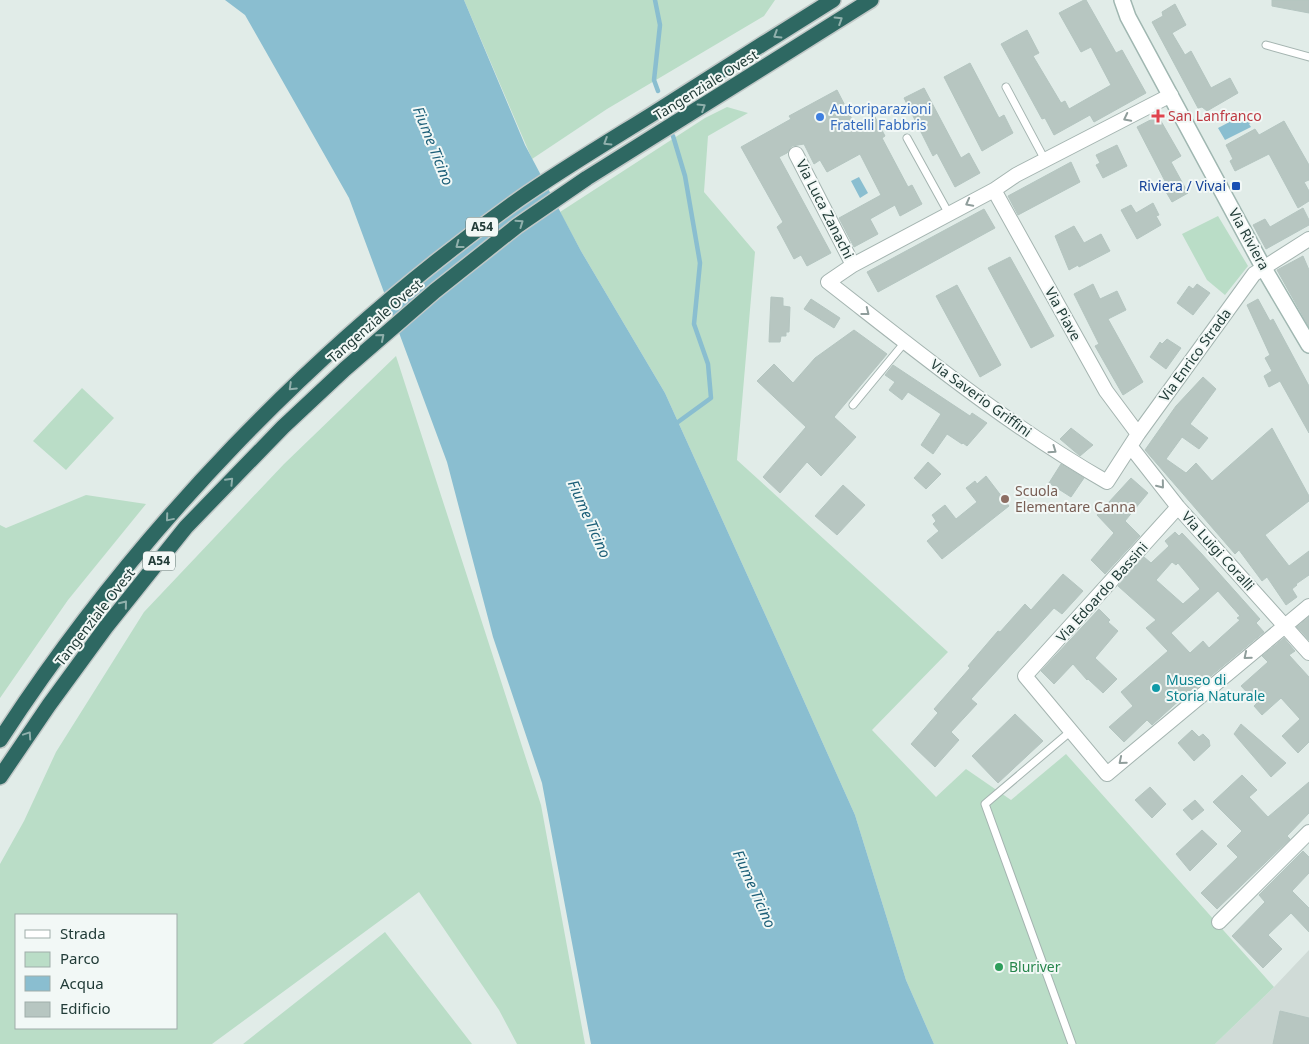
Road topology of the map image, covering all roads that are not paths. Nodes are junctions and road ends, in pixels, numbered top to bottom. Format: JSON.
{"nodes":[{"id":1,"x":833,"y":0,"type":"edge"},
{"id":2,"x":871,"y":0,"type":"edge"},
{"id":3,"x":1122,"y":0,"type":"edge"},
{"id":4,"x":1266,"y":45,"type":"dead end"},
{"id":5,"x":1309,"y":57,"type":"edge"},
{"id":6,"x":1006,"y":87,"type":"dead end"},
{"id":7,"x":1170,"y":95,"type":"junction"},
{"id":8,"x":907,"y":138,"type":"dead end"},
{"id":9,"x":796,"y":154,"type":"dead end"},
{"id":10,"x":1045,"y":160,"type":"junction"},
{"id":11,"x":994,"y":190,"type":"junction"},
{"id":12,"x":949,"y":214,"type":"junction"},
{"id":13,"x":1309,"y":239,"type":"edge"},
{"id":14,"x":853,"y":265,"type":"junction"},
{"id":15,"x":1263,"y":267,"type":"junction"},
{"id":16,"x":828,"y":282,"type":"joint"},
{"id":17,"x":905,"y":342,"type":"junction"},
{"id":18,"x":1309,"y":345,"type":"edge"},
{"id":19,"x":852,"y":405,"type":"dead end"},
{"id":20,"x":1138,"y":434,"type":"junction"},
{"id":21,"x":1131,"y":447,"type":"junction"},
{"id":22,"x":1178,"y":507,"type":"junction"},
{"id":23,"x":1309,"y":606,"type":"edge"},
{"id":24,"x":1284,"y":624,"type":"junction"},
{"id":25,"x":1309,"y":653,"type":"edge"},
{"id":26,"x":1071,"y":731,"type":"junction"},
{"id":27,"x":0,"y":740,"type":"edge"},
{"id":28,"x":1,"y":776,"type":"edge"},
{"id":29,"x":1309,"y":832,"type":"edge"},
{"id":30,"x":1219,"y":922,"type":"dead end"},
{"id":31,"x":1072,"y":1044,"type":"edge"}],
"edges":[{"from":1,"to":27,"type":"highway","name":"Tangenziale Ovest","number":"A54","one_way":true},
{"from":28,"to":2,"type":"highway","name":"Tangenziale Ovest","number":"A54","one_way":true},
{"from":3,"to":7,"type":"street","name":"Via Riviera"},
{"from":4,"to":5,"type":"lane"},
{"from":6,"to":10,"type":"lane"},
{"from":7,"to":10,"type":"street","name":"Via Luca Zanachi","one_way":true},
{"from":7,"to":15,"type":"street","name":"Via Riviera"},
{"from":8,"to":12,"type":"lane"},
{"from":9,"to":14,"type":"street","name":"Via Luca Zanachi"},
{"from":10,"to":11,"type":"street","name":"Via Luca Zanachi"},
{"from":11,"to":12,"type":"street","name":"Via Luca Zanachi","one_way":true},
{"from":11,"to":20,"type":"street","name":"Via Piave"},
{"from":12,"to":14,"type":"street","name":"Via Luca Zanachi"},
{"from":13,"to":15,"type":"street","name":"Via Enrico Strada"},
{"from":14,"to":16,"type":"street","name":"Via Luca Zanachi"},
{"from":15,"to":18,"type":"street","name":"Via Riviera"},
{"from":15,"to":20,"type":"street","name":"Via Enrico Strada"},
{"from":16,"to":17,"type":"street","name":"Via Saverio Griffini","one_way":true},
{"from":17,"to":19,"type":"lane"},
{"from":17,"to":21,"type":"street","name":"Via Saverio Griffini","one_way":true},
{"from":20,"to":21,"type":"street","name":"Via Enrico Strada"},
{"from":21,"to":22,"type":"street","name":"Via Luigi Coralli","one_way":true},
{"from":22,"to":24,"type":"street","name":"Via Luigi Coralli"},
{"from":22,"to":26,"type":"street","name":"Via Edoardo Bassini"},
{"from":23,"to":24,"type":"street"},
{"from":24,"to":25,"type":"street","name":"Via Luigi Coralli"},
{"from":24,"to":26,"type":"street","one_way":true},
{"from":26,"to":31,"type":"lane"},
{"from":29,"to":30,"type":"street"}]}
